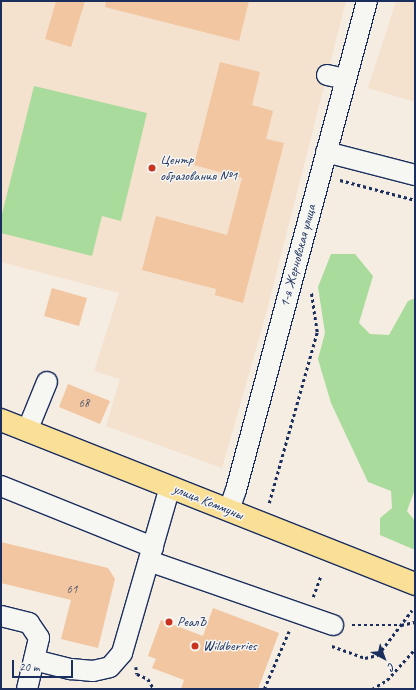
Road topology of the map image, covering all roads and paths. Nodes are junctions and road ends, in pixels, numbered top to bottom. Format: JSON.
{"nodes":[{"id":1,"x":367,"y":1,"type":"edge"},
{"id":2,"x":334,"y":154,"type":"junction"},
{"id":3,"x":415,"y":175,"type":"edge"},
{"id":4,"x":415,"y":200,"type":"edge"},
{"id":5,"x":310,"y":284,"type":"dead end"},
{"id":6,"x":47,"y":382,"type":"dead end"},
{"id":7,"x":1,"y":420,"type":"edge"},
{"id":8,"x":27,"y":431,"type":"junction"},
{"id":9,"x":1,"y":486,"type":"edge"},
{"id":10,"x":170,"y":487,"type":"junction"},
{"id":11,"x":269,"y":503,"type":"dead end"},
{"id":12,"x":229,"y":510,"type":"junction"},
{"id":13,"x":151,"y":554,"type":"junction"},
{"id":14,"x":415,"y":584,"type":"edge"},
{"id":15,"x":412,"y":610,"type":"dead end"},
{"id":16,"x":1,"y":616,"type":"edge"},
{"id":17,"x":415,"y":622,"type":"edge"},
{"id":18,"x":401,"y":625,"type":"junction"},
{"id":19,"x":294,"y":631,"type":"dead end"},
{"id":20,"x":331,"y":635,"type":"junction"},
{"id":21,"x":415,"y":649,"type":"edge"},
{"id":22,"x":34,"y":660,"type":"junction"},
{"id":23,"x":136,"y":663,"type":"dead end"},
{"id":24,"x":27,"y":689,"type":"edge"},
{"id":25,"x":154,"y":689,"type":"edge"},
{"id":26,"x":264,"y":689,"type":"edge"},
{"id":27,"x":372,"y":689,"type":"edge"}],
"edges":[{"from":1,"to":2,"type":"street","name":"1-я Жерновская улица"},
{"from":2,"to":3,"type":"street"},
{"from":2,"to":4,"type":"path"},
{"from":2,"to":12,"type":"street","name":"1-я Жерновская улица"},
{"from":5,"to":11,"type":"path"},
{"from":6,"to":8,"type":"street"},
{"from":7,"to":8,"type":"main road","name":"улица Коммуны"},
{"from":8,"to":10,"type":"main road","name":"улица Коммуны"},
{"from":9,"to":13,"type":"street"},
{"from":10,"to":12,"type":"main road","name":"улица Коммуны"},
{"from":10,"to":13,"type":"street"},
{"from":12,"to":14,"type":"main road","name":"улица Коммуны"},
{"from":13,"to":20,"type":"street"},
{"from":13,"to":22,"type":"street"},
{"from":15,"to":18,"type":"path"},
{"from":16,"to":22,"type":"street"},
{"from":17,"to":18,"type":"path"},
{"from":18,"to":20,"type":"path"},
{"from":18,"to":20,"type":"path"},
{"from":19,"to":26,"type":"path"},
{"from":21,"to":27,"type":"path"},
{"from":22,"to":24,"type":"street"},
{"from":23,"to":25,"type":"path"}]}
